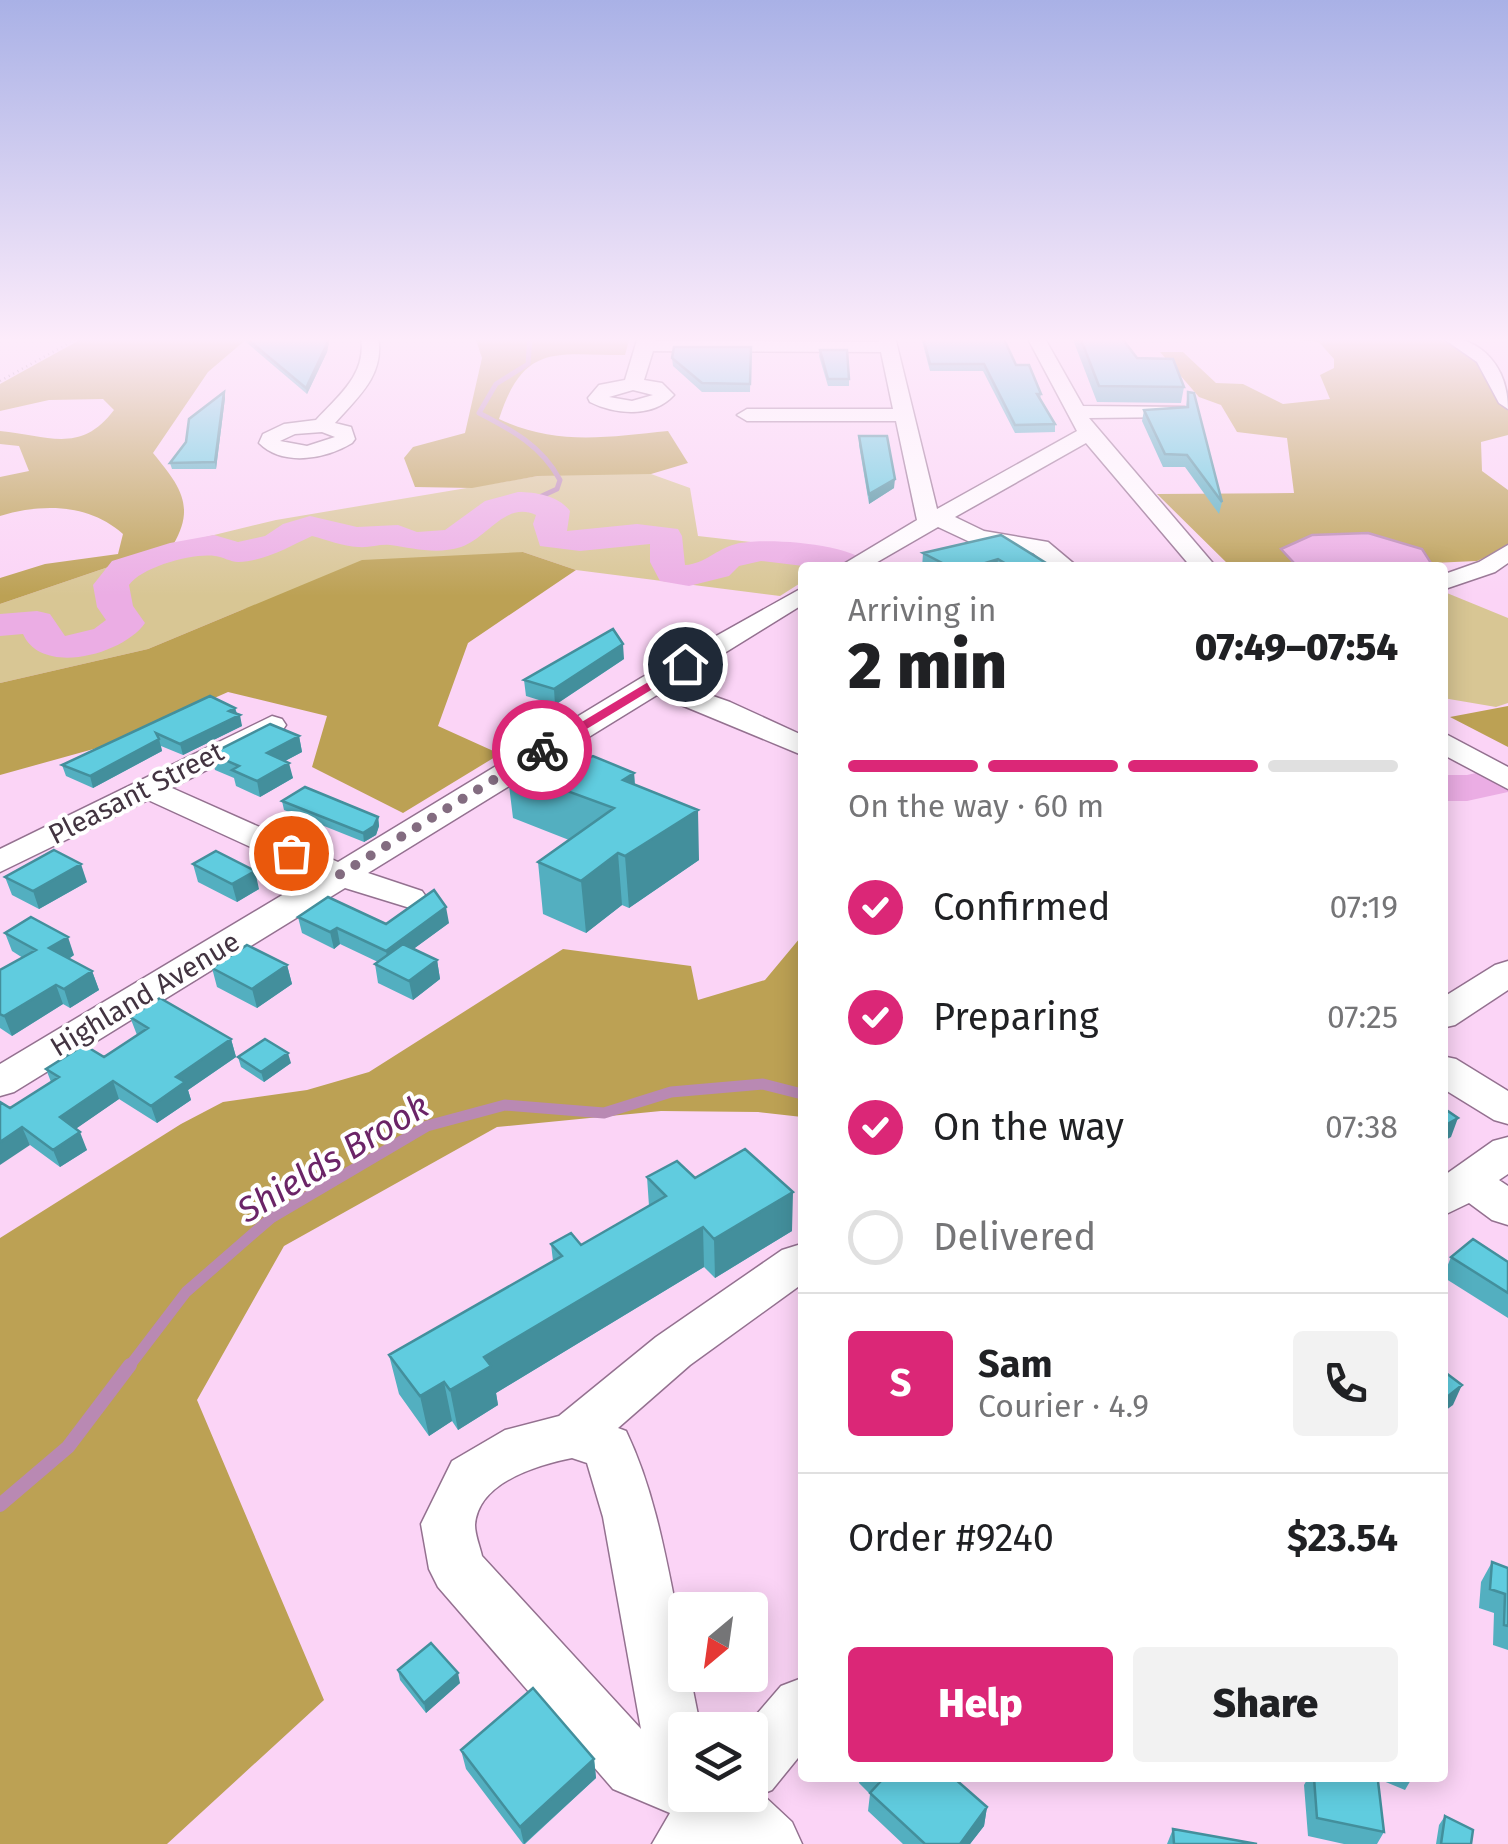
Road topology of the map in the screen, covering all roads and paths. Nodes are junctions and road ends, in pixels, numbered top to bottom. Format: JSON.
{"nodes":[{"id":1,"x":325,"y":423,"type":"edge"},
{"id":2,"x":906,"y":423,"type":"edge"},
{"id":3,"x":1082,"y":423,"type":"edge"},
{"id":4,"x":322,"y":426,"type":"dead end"},
{"id":5,"x":1088,"y":433,"type":"junction"},
{"id":6,"x":932,"y":519,"type":"junction"},
{"id":7,"x":1508,"y":552,"type":"edge"},
{"id":8,"x":859,"y":562,"type":"edge"},
{"id":9,"x":1059,"y":562,"type":"edge"},
{"id":10,"x":1200,"y":562,"type":"edge"},
{"id":11,"x":1448,"y":581,"type":"edge"},
{"id":12,"x":798,"y":597,"type":"edge"},
{"id":13,"x":650,"y":684,"type":"junction"},
{"id":14,"x":272,"y":725,"type":"edge"},
{"id":15,"x":798,"y":744,"type":"edge"},
{"id":16,"x":1448,"y":744,"type":"edge"},
{"id":17,"x":1508,"y":780,"type":"edge"},
{"id":18,"x":147,"y":788,"type":"junction"},
{"id":19,"x":0,"y":862,"type":"edge"},
{"id":20,"x":339,"y":875,"type":"junction"},
{"id":21,"x":410,"y":898,"type":"dead end"},
{"id":22,"x":1508,"y":973,"type":"edge"},
{"id":23,"x":1448,"y":1012,"type":"edge"},
{"id":24,"x":1448,"y":1073,"type":"edge"},
{"id":25,"x":0,"y":1082,"type":"edge"},
{"id":26,"x":1508,"y":1110,"type":"edge"},
{"id":27,"x":1508,"y":1152,"type":"edge"},
{"id":28,"x":1456,"y":1191,"type":"edge"},
{"id":29,"x":1508,"y":1208,"type":"edge"},
{"id":30,"x":798,"y":1263,"type":"dead end"},
{"id":31,"x":572,"y":1436,"type":"junction"},
{"id":32,"x":798,"y":1711,"type":"edge"},
{"id":33,"x":680,"y":1712,"type":"edge"},
{"id":34,"x":768,"y":1740,"type":"edge"},
{"id":35,"x":668,"y":1782,"type":"edge"},
{"id":36,"x":725,"y":1812,"type":"edge"},
{"id":37,"x":770,"y":1844,"type":"edge"}],
"edges":[{"from":1,"to":4,"type":"street"},
{"from":2,"to":6,"type":"street"},
{"from":3,"to":5,"type":"street"},
{"from":5,"to":6,"type":"street"},
{"from":5,"to":10,"type":"street"},
{"from":6,"to":8,"type":"street"},
{"from":6,"to":9,"type":"street"},
{"from":7,"to":11,"type":"street"},
{"from":12,"to":13,"type":"street","name":"Highland Avenue"},
{"from":13,"to":15,"type":"street"},
{"from":13,"to":20,"type":"street","name":"Highland Avenue"},
{"from":14,"to":18,"type":"street","name":"Pleasant Street"},
{"from":16,"to":17,"type":"street"},
{"from":18,"to":19,"type":"street","name":"Pleasant Street"},
{"from":18,"to":20,"type":"street"},
{"from":20,"to":21,"type":"street"},
{"from":20,"to":25,"type":"street","name":"Highland Avenue"},
{"from":22,"to":23,"type":"street"},
{"from":24,"to":26,"type":"street"},
{"from":27,"to":28,"type":"street"},
{"from":28,"to":29,"type":"street"},
{"from":30,"to":31,"type":"street"},
{"from":31,"to":33,"type":"street"},
{"from":31,"to":35,"type":"street"},
{"from":32,"to":34,"type":"street"},
{"from":36,"to":37,"type":"street"}]}
